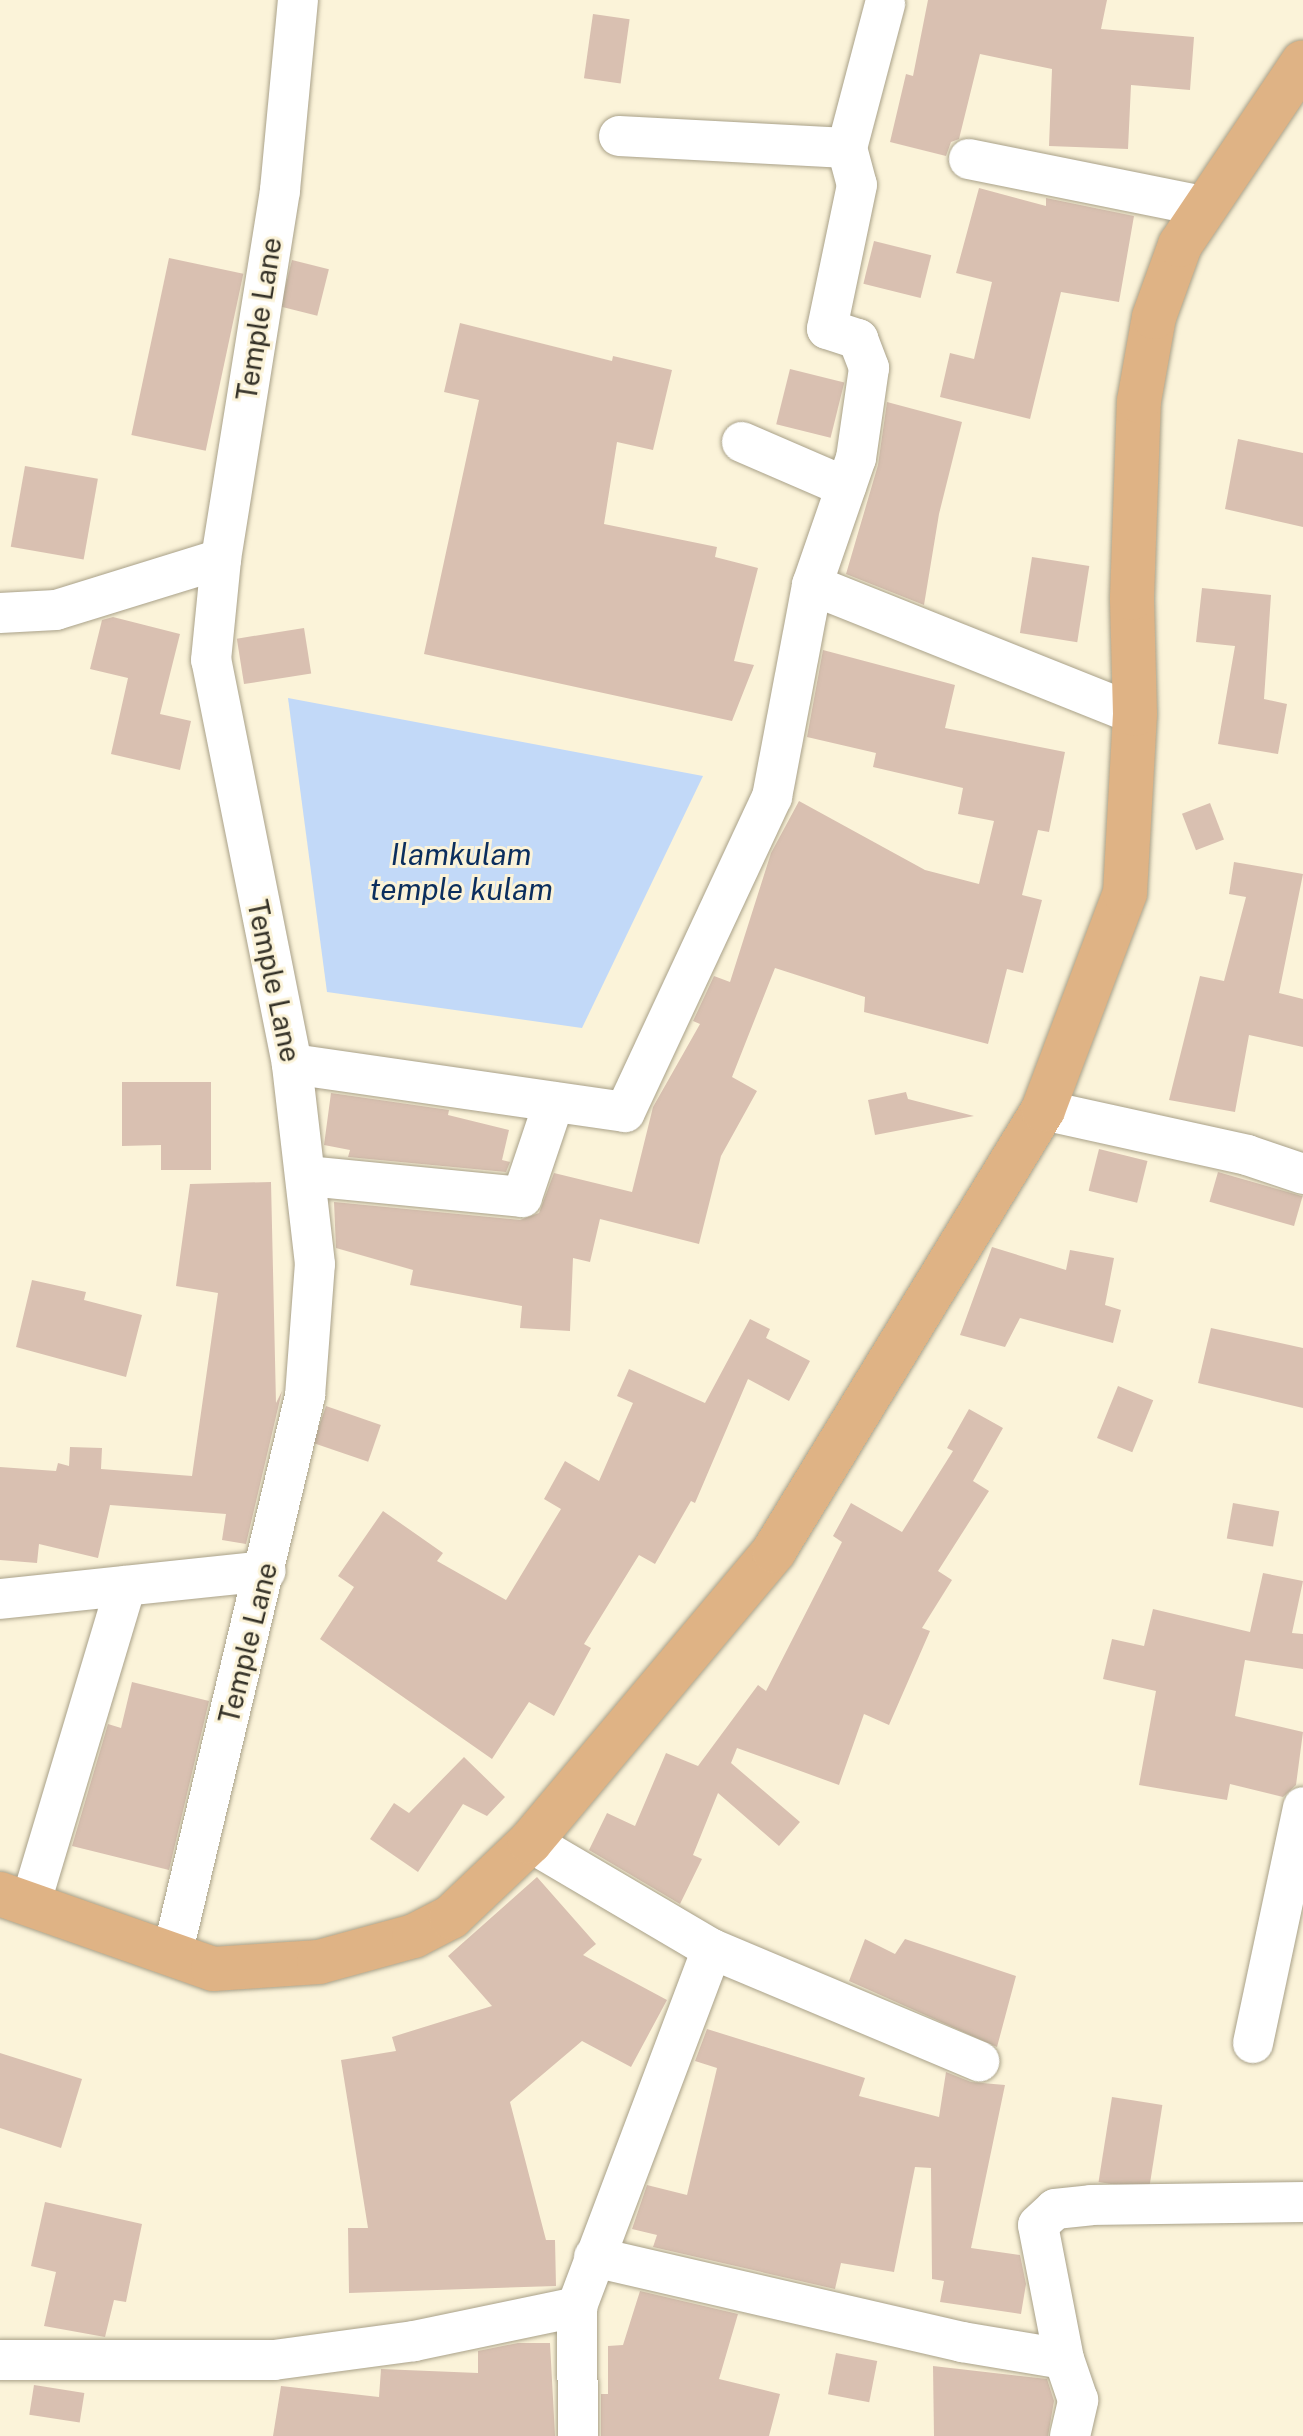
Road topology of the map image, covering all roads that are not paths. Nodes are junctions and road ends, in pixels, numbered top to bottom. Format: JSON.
{"nodes":[{"id":1,"x":298,"y":0,"type":"edge"},
{"id":2,"x":878,"y":1,"type":"edge"},
{"id":3,"x":1303,"y":62,"type":"edge"},
{"id":4,"x":1290,"y":103,"type":"edge"},
{"id":5,"x":619,"y":136,"type":"dead end"},
{"id":6,"x":847,"y":148,"type":"junction"},
{"id":7,"x":969,"y":159,"type":"dead end"},
{"id":8,"x":1203,"y":206,"type":"junction"},
{"id":9,"x":742,"y":442,"type":"dead end"},
{"id":10,"x":846,"y":487,"type":"junction"},
{"id":11,"x":221,"y":559,"type":"junction"},
{"id":12,"x":812,"y":585,"type":"junction"},
{"id":13,"x":0,"y":613,"type":"edge"},
{"id":14,"x":1135,"y":714,"type":"junction"},
{"id":15,"x":292,"y":1064,"type":"junction"},
{"id":16,"x":554,"y":1102,"type":"junction"},
{"id":17,"x":1043,"y":1110,"type":"junction"},
{"id":18,"x":1303,"y":1174,"type":"edge"},
{"id":19,"x":308,"y":1176,"type":"junction"},
{"id":20,"x":266,"y":1571,"type":"junction"},
{"id":21,"x":126,"y":1586,"type":"junction"},
{"id":22,"x":0,"y":1599,"type":"edge"},
{"id":23,"x":1303,"y":1807,"type":"edge"},
{"id":24,"x":530,"y":1842,"type":"junction"},
{"id":25,"x":15,"y":1899,"type":"edge"},
{"id":26,"x":712,"y":1949,"type":"junction"},
{"id":27,"x":172,"y":1955,"type":"junction"},
{"id":28,"x":1253,"y":2043,"type":"dead end"},
{"id":29,"x":979,"y":2061,"type":"dead end"},
{"id":30,"x":1303,"y":2202,"type":"edge"},
{"id":31,"x":594,"y":2257,"type":"junction"},
{"id":32,"x":577,"y":2307,"type":"junction"},
{"id":33,"x":1064,"y":2359,"type":"junction"},
{"id":34,"x":0,"y":2360,"type":"edge"},
{"id":35,"x":578,"y":2436,"type":"edge"},
{"id":36,"x":1070,"y":2436,"type":"edge"}],
"edges":[{"from":1,"to":11,"type":"street","name":"Temple Lane"},
{"from":2,"to":6,"type":"street"},
{"from":3,"to":4,"type":"main road"},
{"from":4,"to":8,"type":"main road"},
{"from":5,"to":6,"type":"street"},
{"from":6,"to":10,"type":"street"},
{"from":7,"to":8,"type":"street"},
{"from":8,"to":14,"type":"main road"},
{"from":9,"to":10,"type":"street"},
{"from":10,"to":12,"type":"street"},
{"from":11,"to":13,"type":"street"},
{"from":11,"to":15,"type":"street","name":"Temple Lane"},
{"from":12,"to":14,"type":"street"},
{"from":12,"to":16,"type":"street"},
{"from":14,"to":17,"type":"main road"},
{"from":15,"to":16,"type":"street"},
{"from":15,"to":19,"type":"street","name":"Temple Lane"},
{"from":16,"to":19,"type":"street"},
{"from":17,"to":18,"type":"street"},
{"from":17,"to":24,"type":"main road"},
{"from":19,"to":20,"type":"street","name":"Temple Lane"},
{"from":20,"to":21,"type":"street"},
{"from":20,"to":27,"type":"street","name":"Temple Lane"},
{"from":21,"to":22,"type":"street"},
{"from":21,"to":25,"type":"street"},
{"from":23,"to":28,"type":"street"},
{"from":24,"to":26,"type":"street"},
{"from":24,"to":27,"type":"main road"},
{"from":25,"to":27,"type":"main road"},
{"from":26,"to":29,"type":"street"},
{"from":26,"to":31,"type":"street"},
{"from":30,"to":33,"type":"street"},
{"from":31,"to":32,"type":"street"},
{"from":31,"to":33,"type":"street"},
{"from":32,"to":34,"type":"street"},
{"from":32,"to":35,"type":"street"},
{"from":33,"to":36,"type":"street"}]}
